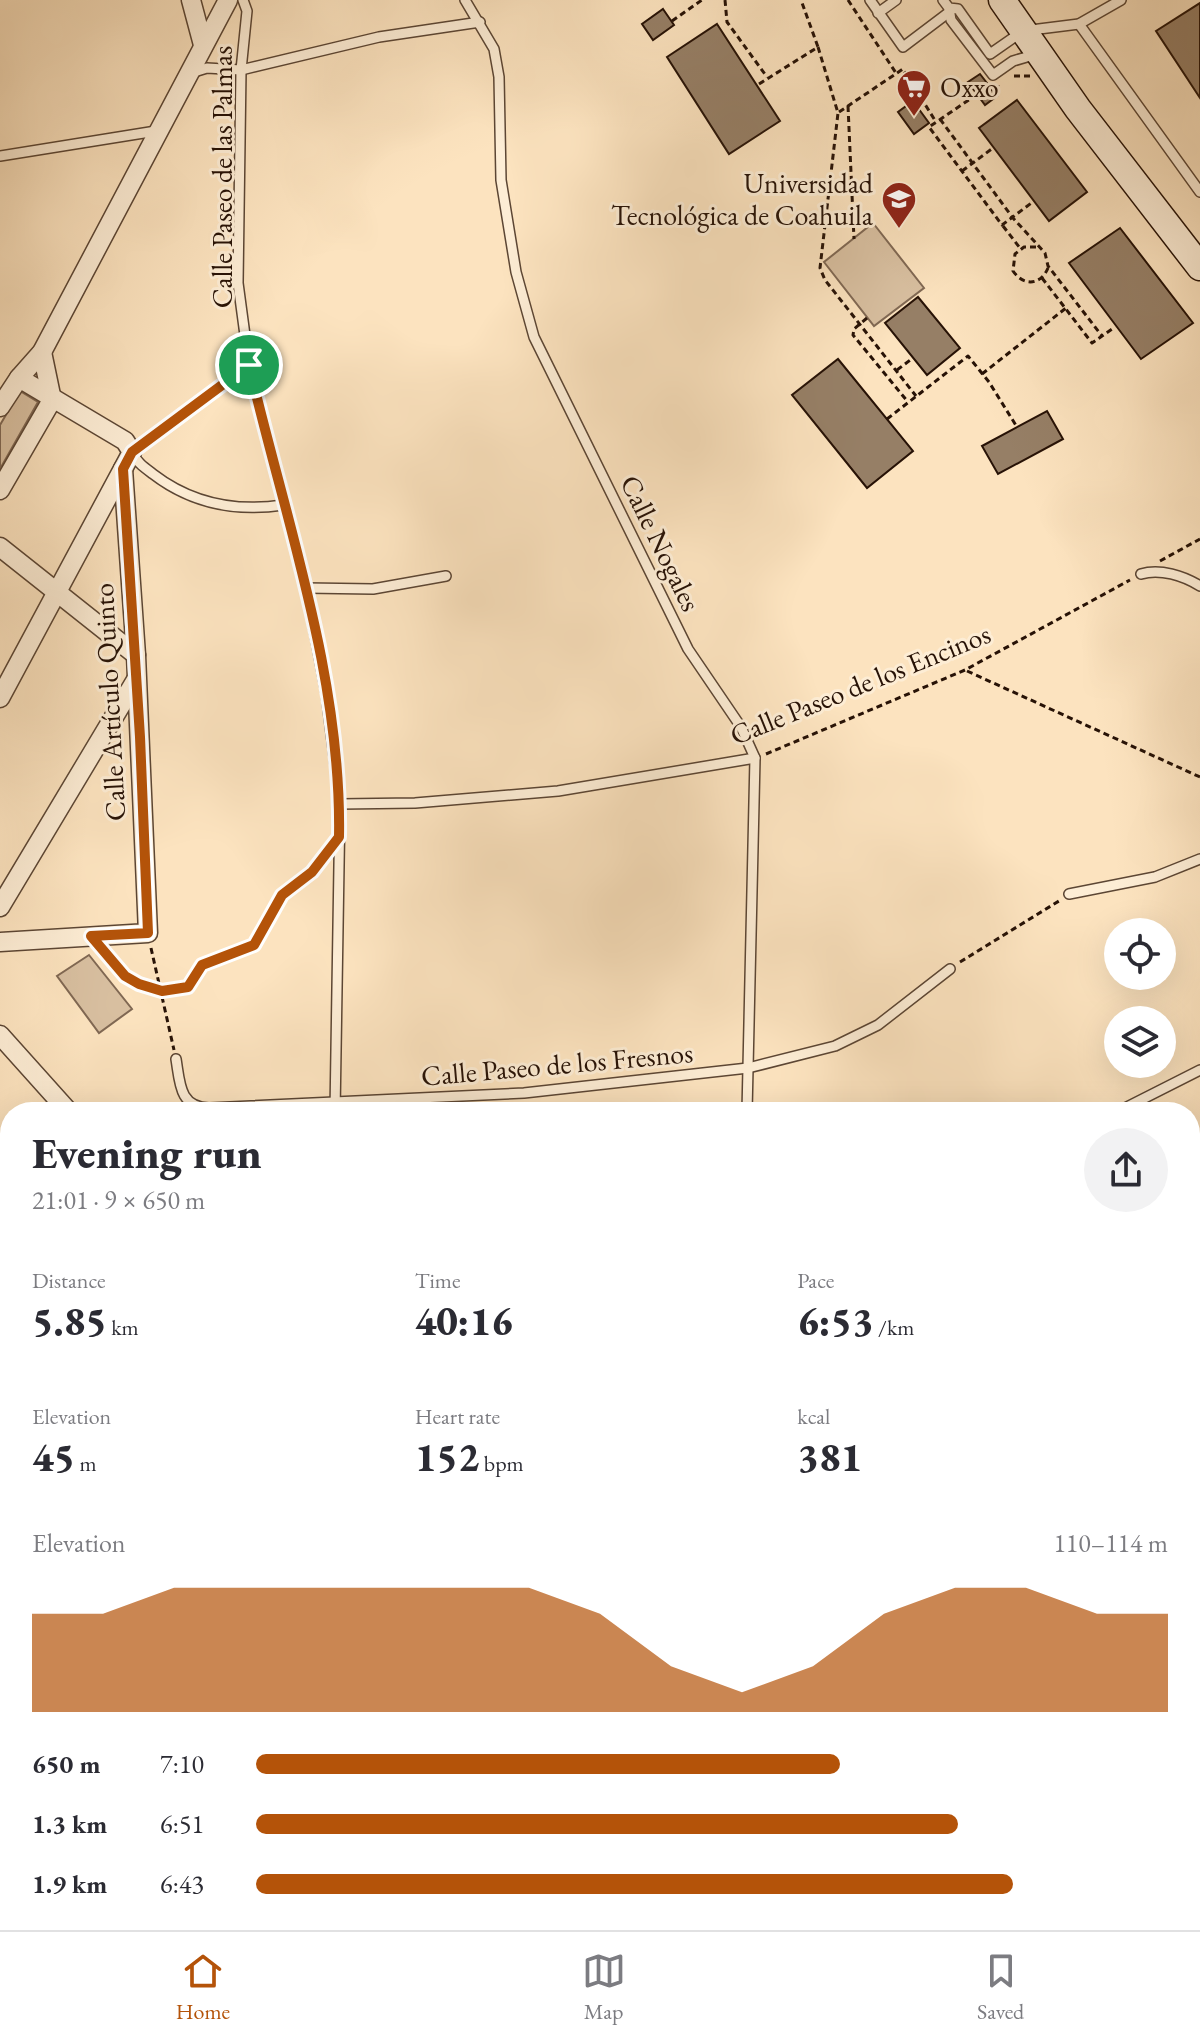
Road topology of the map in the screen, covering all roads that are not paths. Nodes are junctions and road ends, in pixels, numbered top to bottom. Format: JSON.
{"nodes":[{"id":1,"x":191,"y":0,"type":"edge"},
{"id":2,"x":228,"y":0,"type":"edge"},
{"id":3,"x":243,"y":0,"type":"edge"},
{"id":4,"x":465,"y":0,"type":"edge"},
{"id":5,"x":870,"y":0,"type":"edge"},
{"id":6,"x":896,"y":0,"type":"edge"},
{"id":7,"x":1002,"y":0,"type":"edge"},
{"id":8,"x":1121,"y":0,"type":"edge"},
{"id":9,"x":947,"y":7,"type":"edge"},
{"id":10,"x":878,"y":13,"type":"junction"},
{"id":11,"x":480,"y":22,"type":"junction"},
{"id":12,"x":1079,"y":24,"type":"junction"},
{"id":13,"x":1023,"y":31,"type":"junction"},
{"id":14,"x":203,"y":45,"type":"junction"},
{"id":15,"x":1036,"y":65,"type":"junction"},
{"id":16,"x":241,"y":70,"type":"junction"},
{"id":17,"x":190,"y":74,"type":"junction"},
{"id":18,"x":156,"y":131,"type":"junction"},
{"id":19,"x":0,"y":156,"type":"edge"},
{"id":20,"x":1200,"y":192,"type":"edge"},
{"id":21,"x":1200,"y":267,"type":"edge"},
{"id":22,"x":42,"y":352,"type":"junction"},
{"id":23,"x":249,"y":365,"type":"junction"},
{"id":24,"x":19,"y":378,"type":"junction"},
{"id":25,"x":52,"y":400,"type":"junction"},
{"id":26,"x":0,"y":407,"type":"edge"},
{"id":27,"x":127,"y":460,"type":"junction"},
{"id":28,"x":0,"y":490,"type":"edge"},
{"id":29,"x":283,"y":505,"type":"junction"},
{"id":30,"x":0,"y":547,"type":"edge"},
{"id":31,"x":1141,"y":574,"type":"road end"},
{"id":32,"x":446,"y":576,"type":"dead end"},
{"id":33,"x":1200,"y":586,"type":"edge"},
{"id":34,"x":306,"y":588,"type":"junction"},
{"id":35,"x":55,"y":592,"type":"junction"},
{"id":36,"x":136,"y":655,"type":"junction"},
{"id":37,"x":136,"y":680,"type":"junction"},
{"id":38,"x":0,"y":698,"type":"edge"},
{"id":39,"x":755,"y":758,"type":"junction"},
{"id":40,"x":340,"y":804,"type":"junction"},
{"id":41,"x":1200,"y":859,"type":"edge"},
{"id":42,"x":1069,"y":894,"type":"road end"},
{"id":43,"x":0,"y":907,"type":"edge"},
{"id":44,"x":0,"y":942,"type":"edge"},
{"id":45,"x":950,"y":969,"type":"road end"},
{"id":46,"x":0,"y":1035,"type":"edge"},
{"id":47,"x":176,"y":1059,"type":"road end"},
{"id":48,"x":748,"y":1068,"type":"junction"},
{"id":49,"x":1200,"y":1070,"type":"edge"},
{"id":50,"x":60,"y":1102,"type":"edge"},
{"id":51,"x":191,"y":1102,"type":"edge"},
{"id":52,"x":335,"y":1102,"type":"edge"},
{"id":53,"x":402,"y":1102,"type":"edge"},
{"id":54,"x":747,"y":1102,"type":"edge"},
{"id":55,"x":1137,"y":1102,"type":"edge"}],
"edges":[{"from":1,"to":14,"type":"street"},
{"from":2,"to":14,"type":"street"},
{"from":3,"to":16,"type":"lane","name":"Calle Paseo de las Palmas"},
{"from":4,"to":11,"type":"lane","name":"Calle Nogales"},
{"from":5,"to":10,"type":"lane"},
{"from":6,"to":10,"type":"lane"},
{"from":7,"to":13,"type":"street"},
{"from":8,"to":12,"type":"lane"},
{"from":9,"to":10,"type":"lane"},
{"from":9,"to":13,"type":"lane"},
{"from":9,"to":15,"type":"lane"},
{"from":11,"to":16,"type":"lane"},
{"from":11,"to":39,"type":"lane","name":"Calle Nogales"},
{"from":12,"to":13,"type":"lane"},
{"from":12,"to":20,"type":"lane"},
{"from":13,"to":15,"type":"street"},
{"from":14,"to":17,"type":"street"},
{"from":15,"to":21,"type":"street"},
{"from":16,"to":17,"type":"lane"},
{"from":16,"to":23,"type":"lane","name":"Calle Paseo de las Palmas"},
{"from":17,"to":18,"type":"street"},
{"from":18,"to":19,"type":"lane"},
{"from":18,"to":22,"type":"street"},
{"from":22,"to":24,"type":"street"},
{"from":22,"to":25,"type":"street"},
{"from":23,"to":27,"type":"lane"},
{"from":23,"to":29,"type":"lane","name":"Calle Paseo de las Palmas"},
{"from":24,"to":25,"type":"street"},
{"from":24,"to":26,"type":"street"},
{"from":25,"to":27,"type":"street"},
{"from":25,"to":28,"type":"street"},
{"from":27,"to":29,"type":"lane"},
{"from":27,"to":35,"type":"street"},
{"from":27,"to":36,"type":"street","name":"Calle Artículo Quinto"},
{"from":29,"to":34,"type":"lane","name":"Calle Paseo de las Palmas"},
{"from":30,"to":35,"type":"street"},
{"from":31,"to":33,"type":"lane"},
{"from":32,"to":34,"type":"lane"},
{"from":34,"to":40,"type":"lane","name":"Calle Paseo de las Palmas"},
{"from":35,"to":36,"type":"street"},
{"from":35,"to":38,"type":"street"},
{"from":36,"to":37,"type":"street","name":"Calle Artículo Quinto"},
{"from":37,"to":43,"type":"street"},
{"from":37,"to":44,"type":"street","name":"Calle Artículo Quinto"},
{"from":39,"to":40,"type":"lane","name":"Calle Paseo de los Encinos"},
{"from":39,"to":48,"type":"lane","name":"Calle Nogales"},
{"from":40,"to":52,"type":"lane","name":"Calle Paseo de las Palmas"},
{"from":41,"to":42,"type":"lane"},
{"from":45,"to":48,"type":"lane","name":"Calle Paseo de los Fresnos"},
{"from":46,"to":50,"type":"street"},
{"from":47,"to":51,"type":"lane","name":"Calle Paseo de los Fresnos"},
{"from":48,"to":53,"type":"lane","name":"Calle Paseo de los Fresnos"},
{"from":48,"to":54,"type":"lane","name":"Calle Nogales"},
{"from":49,"to":55,"type":"lane"}]}
